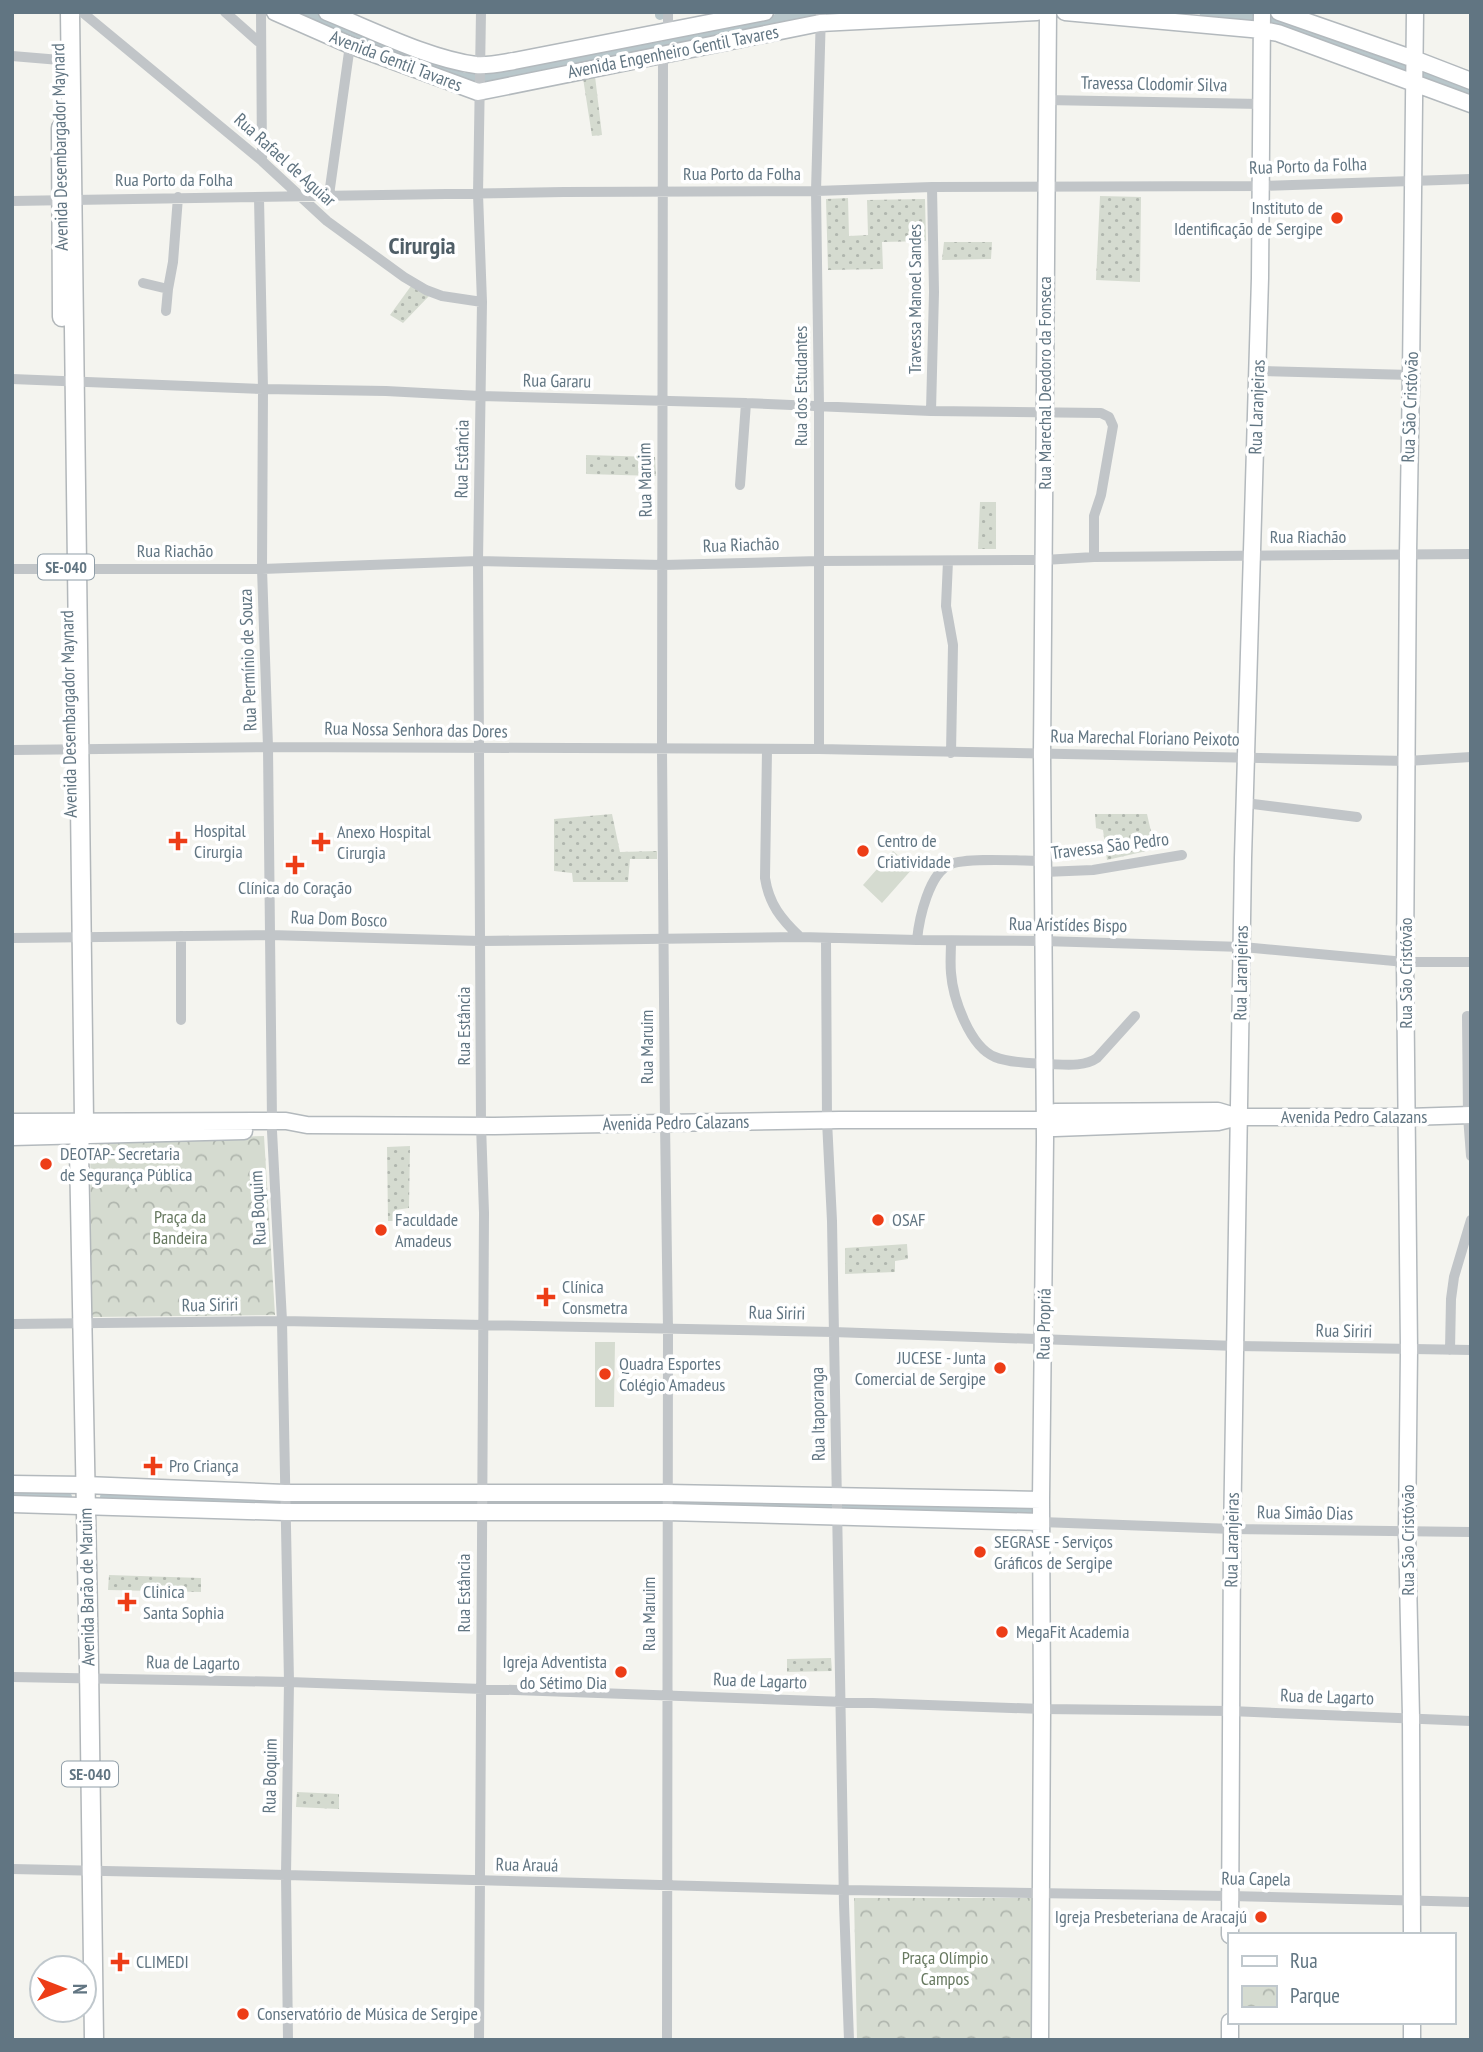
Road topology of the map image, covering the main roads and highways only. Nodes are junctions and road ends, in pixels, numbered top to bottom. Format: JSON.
{"nodes":[{"id":1,"x":58,"y":12,"type":"edge"},
{"id":2,"x":70,"y":12,"type":"edge"},
{"id":3,"x":275,"y":12,"type":"edge"},
{"id":4,"x":327,"y":12,"type":"edge"},
{"id":5,"x":765,"y":12,"type":"edge"},
{"id":6,"x":1037,"y":12,"type":"edge"},
{"id":7,"x":1048,"y":12,"type":"edge"},
{"id":8,"x":1065,"y":12,"type":"edge"},
{"id":9,"x":1279,"y":12,"type":"edge"},
{"id":10,"x":1415,"y":12,"type":"edge"},
{"id":11,"x":821,"y":19,"type":"edge"},
{"id":12,"x":1262,"y":23,"type":"edge"},
{"id":13,"x":1414,"y":60,"type":"junction"},
{"id":14,"x":479,"y":67,"type":"joint"},
{"id":15,"x":1471,"y":81,"type":"edge"},
{"id":16,"x":1415,"y":83,"type":"junction"},
{"id":17,"x":478,"y":90,"type":"joint"},
{"id":18,"x":1471,"y":104,"type":"edge"},
{"id":19,"x":67,"y":199,"type":"junction"},
{"id":20,"x":1042,"y":754,"type":"joint"},
{"id":21,"x":1469,"y":1115,"type":"edge"},
{"id":22,"x":1238,"y":1116,"type":"junction"},
{"id":23,"x":1408,"y":1117,"type":"junction"},
{"id":24,"x":1044,"y":1120,"type":"junction"},
{"id":25,"x":12,"y":1122,"type":"edge"},
{"id":26,"x":79,"y":1126,"type":"junction"},
{"id":27,"x":12,"y":1137,"type":"edge"},
{"id":28,"x":12,"y":1484,"type":"edge"},
{"id":29,"x":88,"y":1485,"type":"junction"},
{"id":30,"x":285,"y":1502,"type":"junction"},
{"id":31,"x":12,"y":1504,"type":"edge"},
{"id":32,"x":89,"y":1505,"type":"junction"},
{"id":33,"x":1042,"y":1511,"type":"junction"},
{"id":34,"x":1230,"y":1933,"type":"edge"},
{"id":35,"x":1412,"y":1933,"type":"edge"},
{"id":36,"x":94,"y":2040,"type":"edge"},
{"id":37,"x":1040,"y":2040,"type":"edge"}],
"edges":[{"from":1,"to":19,"type":"main road","name":"Avenida Desembargador Maynard","number":"SE-040"},
{"from":2,"to":19,"type":"main road","name":"Avenida Desembargador Maynard","number":"SE-040"},
{"from":3,"to":17,"type":"main road","name":"Avenida Gentil Tavares"},
{"from":4,"to":14,"type":"main road","name":"Avenida Gentil Tavares"},
{"from":5,"to":14,"type":"main road","name":"Avenida Engenheiro Gentil Tavares"},
{"from":6,"to":11,"type":"main road","name":"Avenida Engenheiro Gentil Tavares"},
{"from":7,"to":20,"type":"main road","name":"Rua Marechal Deodoro da Fonseca"},
{"from":8,"to":12,"type":"main road"},
{"from":9,"to":13,"type":"main road"},
{"from":10,"to":13,"type":"main road","name":"Rua São Cristóvão"},
{"from":11,"to":17,"type":"main road","name":"Avenida Engenheiro Gentil Tavares"},
{"from":12,"to":16,"type":"main road"},
{"from":12,"to":22,"type":"main road","name":"Rua Laranjeiras"},
{"from":13,"to":15,"type":"main road"},
{"from":13,"to":16,"type":"main road","name":"Rua São Cristóvão"},
{"from":16,"to":18,"type":"main road"},
{"from":16,"to":23,"type":"main road","name":"Rua São Cristóvão"},
{"from":19,"to":26,"type":"main road","name":"Avenida Desembargador Maynard","number":"SE-040"},
{"from":20,"to":24,"type":"main road","name":"Rua Propriá"},
{"from":21,"to":23,"type":"main road","name":"Avenida Pedro Calazans"},
{"from":22,"to":23,"type":"main road","name":"Avenida Pedro Calazans"},
{"from":22,"to":24,"type":"main road","name":"Avenida Pedro Calazans"},
{"from":22,"to":34,"type":"main road","name":"Rua Laranjeiras"},
{"from":23,"to":35,"type":"main road","name":"Rua São Cristóvão"},
{"from":24,"to":26,"type":"main road","name":"Avenida Pedro Calazans"},
{"from":24,"to":33,"type":"main road","name":"Rua Propriá"},
{"from":25,"to":26,"type":"main road"},
{"from":26,"to":27,"type":"main road"},
{"from":26,"to":29,"type":"main road","name":"Avenida Barão de Maruim","number":"SE-040"},
{"from":28,"to":29,"type":"main road"},
{"from":29,"to":30,"type":"main road"},
{"from":29,"to":32,"type":"main road","name":"Avenida Barão de Maruim"},
{"from":30,"to":32,"type":"main road"},
{"from":30,"to":33,"type":"main road"},
{"from":31,"to":32,"type":"main road"},
{"from":32,"to":36,"type":"main road","name":"Avenida Barão de Maruim","number":"SE-040"},
{"from":33,"to":37,"type":"main road","name":"Rua Propriá"}]}
